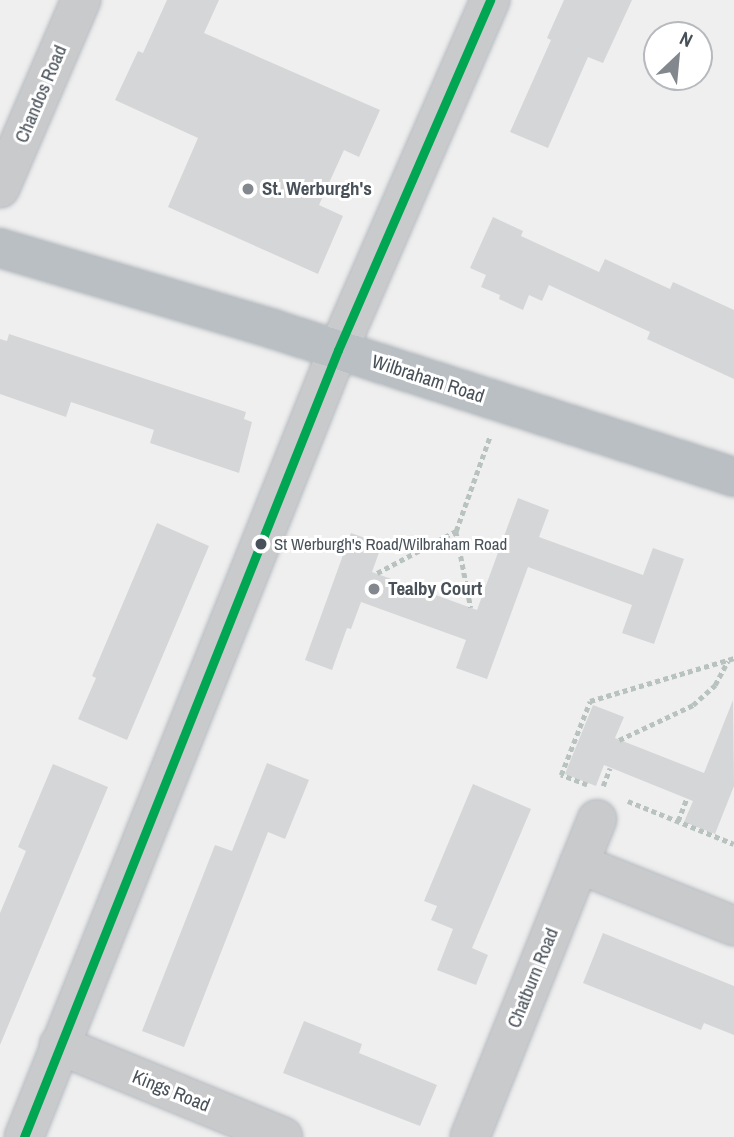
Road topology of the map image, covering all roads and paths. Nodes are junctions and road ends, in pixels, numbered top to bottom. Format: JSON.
{"nodes":[{"id":1,"x":81,"y":0,"type":"edge"},
{"id":2,"x":491,"y":0,"type":"edge"},
{"id":3,"x":0,"y":188,"type":"edge"},
{"id":4,"x":0,"y":248,"type":"edge"},
{"id":5,"x":338,"y":350,"type":"junction"},
{"id":6,"x":502,"y":402,"type":"junction"},
{"id":7,"x":734,"y":477,"type":"edge"},
{"id":8,"x":456,"y":531,"type":"junction"},
{"id":9,"x":377,"y":573,"type":"dead end"},
{"id":10,"x":471,"y":608,"type":"dead end"},
{"id":11,"x":732,"y":658,"type":"edge"},
{"id":12,"x":619,"y":740,"type":"dead end"},
{"id":13,"x":610,"y":768,"type":"dead end"},
{"id":14,"x":687,"y":798,"type":"dead end"},
{"id":15,"x":612,"y":810,"type":"joint"},
{"id":16,"x":678,"y":821,"type":"junction"},
{"id":17,"x":734,"y":844,"type":"edge"},
{"id":18,"x":579,"y":864,"type":"junction"},
{"id":19,"x":734,"y":926,"type":"edge"},
{"id":20,"x":59,"y":1045,"type":"junction"},
{"id":21,"x":24,"y":1137,"type":"edge"},
{"id":22,"x":283,"y":1137,"type":"edge"},
{"id":23,"x":470,"y":1137,"type":"edge"}],
"edges":[{"from":1,"to":3,"type":"street","name":"Chandos Road"},
{"from":2,"to":5,"type":"street"},
{"from":4,"to":5,"type":"highway","name":"Wilbraham Road"},
{"from":5,"to":6,"type":"highway","name":"Wilbraham Road"},
{"from":5,"to":20,"type":"street"},
{"from":6,"to":7,"type":"highway","name":"Wilbraham Road"},
{"from":6,"to":8,"type":"path"},
{"from":8,"to":9,"type":"path"},
{"from":8,"to":10,"type":"path"},
{"from":11,"to":12,"type":"path"},
{"from":11,"to":13,"type":"path"},
{"from":14,"to":16,"type":"path"},
{"from":15,"to":16,"type":"path"},
{"from":15,"to":18,"type":"street","name":"Chatburn Road"},
{"from":16,"to":17,"type":"path"},
{"from":18,"to":19,"type":"street"},
{"from":18,"to":23,"type":"street","name":"Chatburn Road"},
{"from":20,"to":21,"type":"street"},
{"from":20,"to":22,"type":"street","name":"Kings Road"}]}
